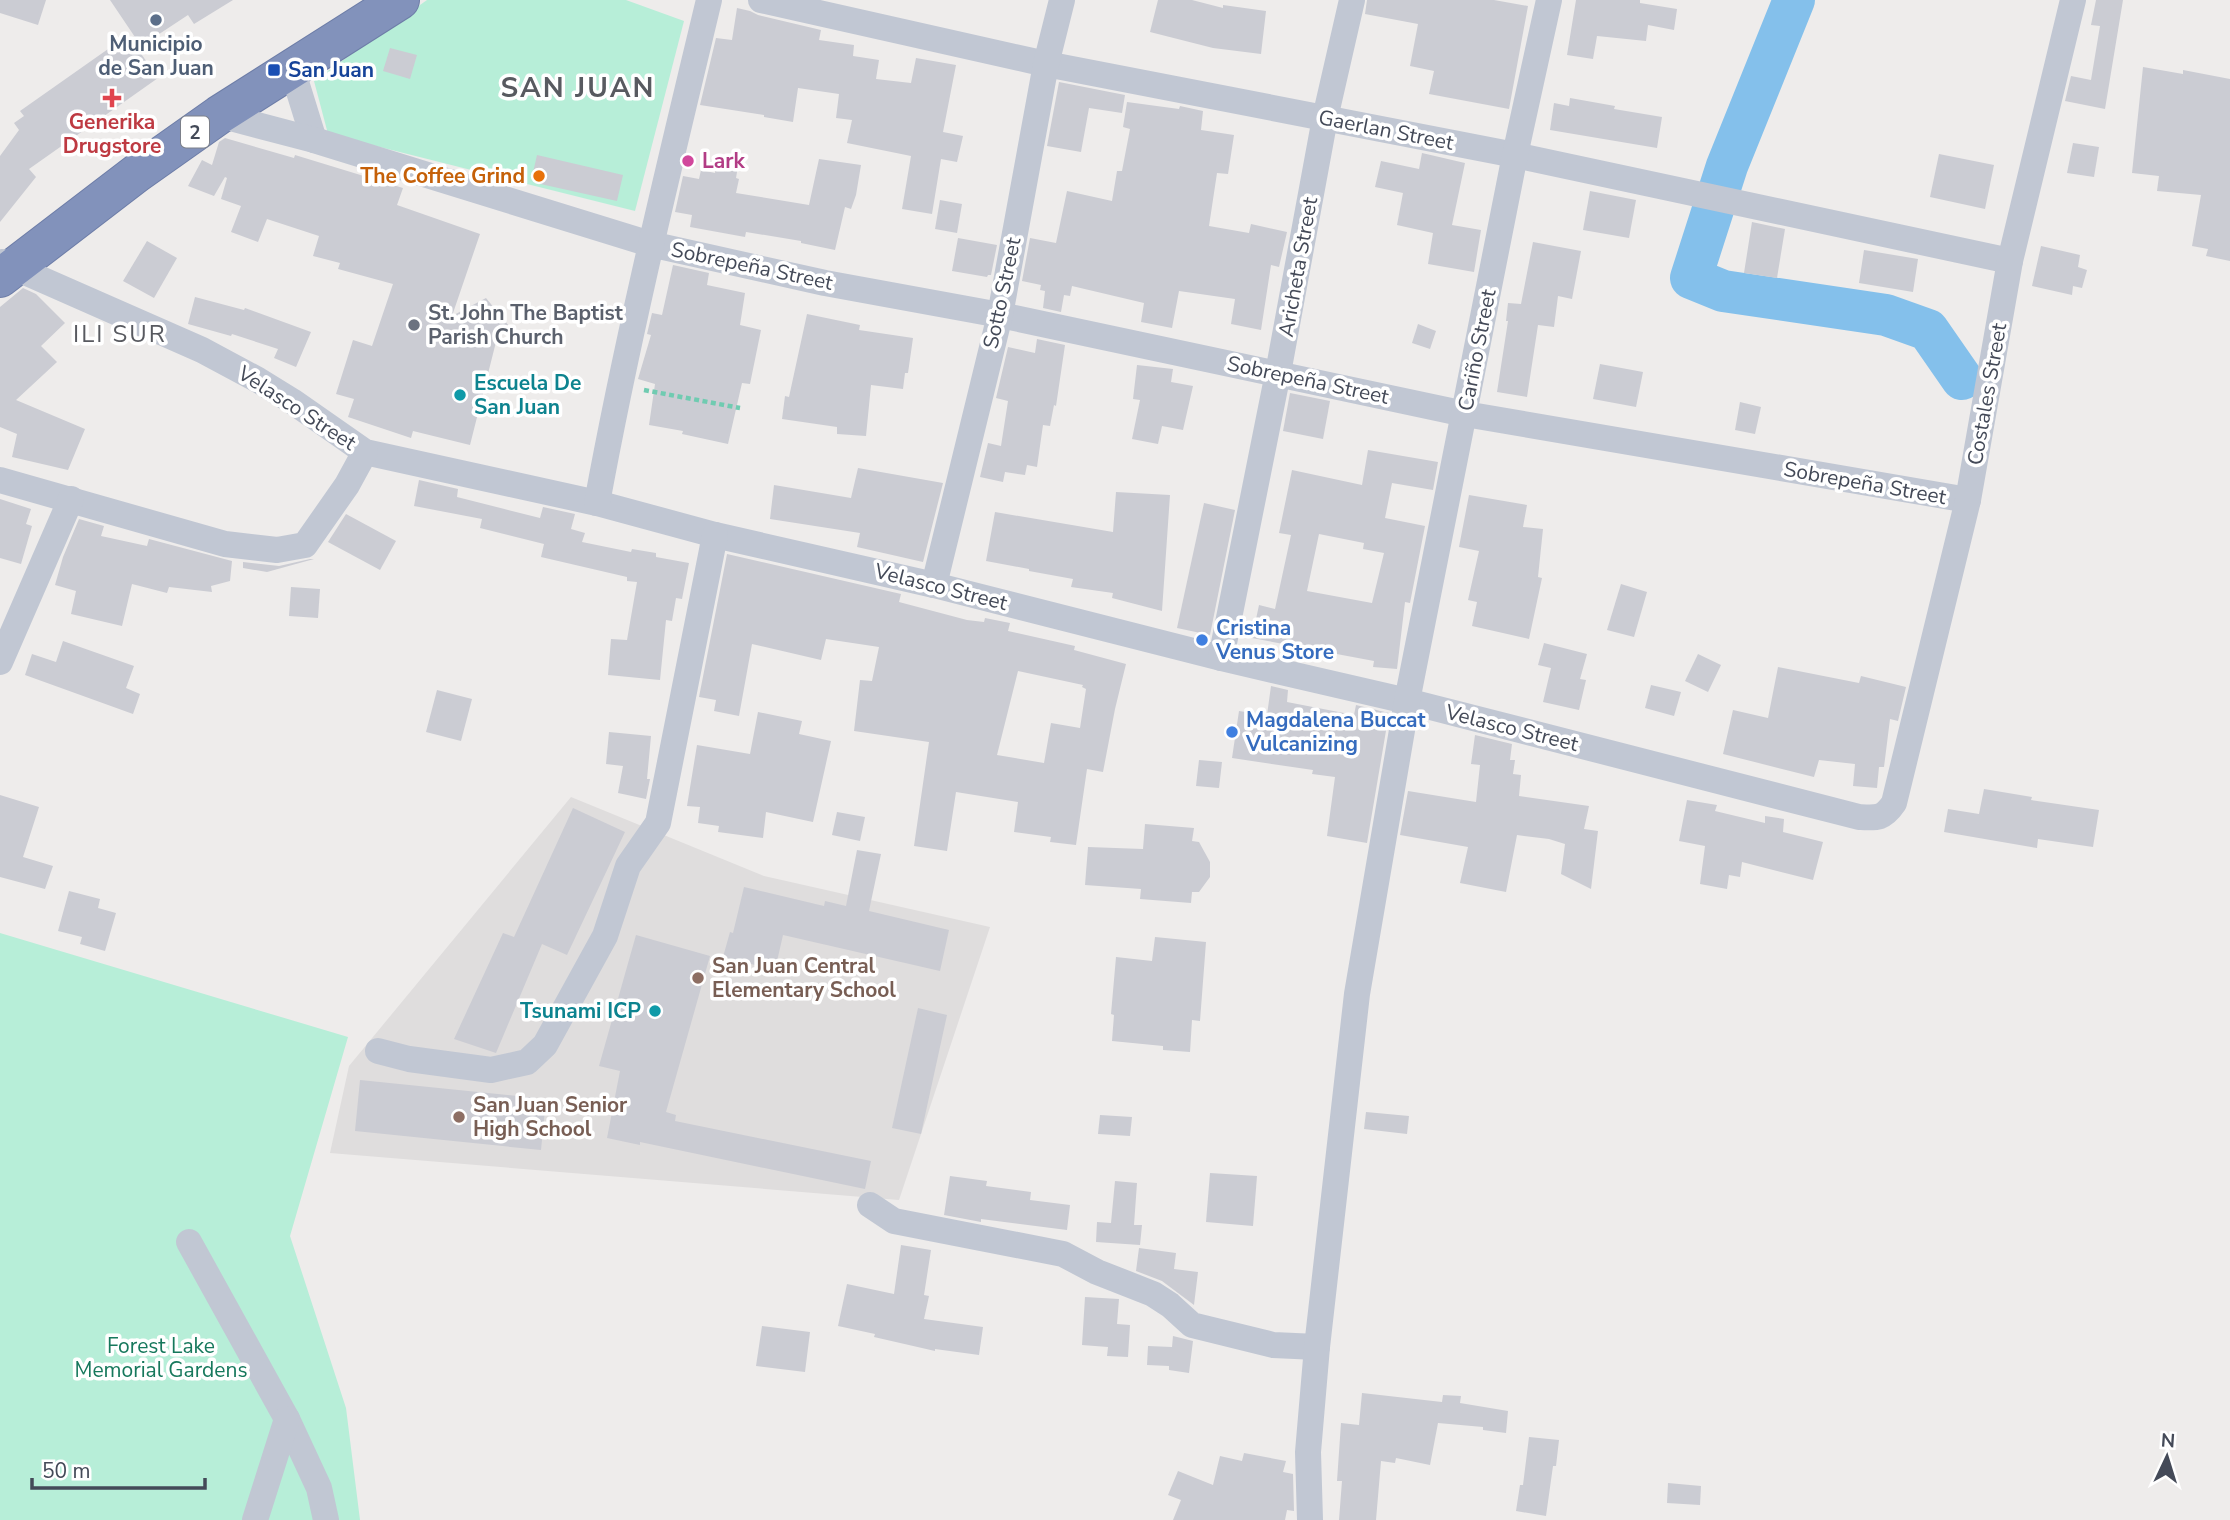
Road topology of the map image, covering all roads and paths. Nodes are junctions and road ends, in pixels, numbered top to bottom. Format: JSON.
{"nodes":[{"id":1,"x":400,"y":0,"type":"edge"},
{"id":2,"x":709,"y":0,"type":"edge"},
{"id":3,"x":761,"y":0,"type":"edge"},
{"id":4,"x":1062,"y":0,"type":"edge"},
{"id":5,"x":1352,"y":0,"type":"edge"},
{"id":6,"x":1549,"y":0,"type":"edge"},
{"id":7,"x":2073,"y":0,"type":"edge"},
{"id":8,"x":1046,"y":64,"type":"junction"},
{"id":9,"x":292,"y":69,"type":"junction"},
{"id":10,"x":219,"y":116,"type":"junction"},
{"id":11,"x":1325,"y":118,"type":"junction"},
{"id":12,"x":314,"y":140,"type":"junction"},
{"id":13,"x":1515,"y":155,"type":"junction"},
{"id":14,"x":650,"y":244,"type":"junction"},
{"id":15,"x":2010,"y":261,"type":"junction"},
{"id":16,"x":5,"y":268,"type":"edge"},
{"id":17,"x":1000,"y":315,"type":"junction"},
{"id":18,"x":1278,"y":373,"type":"junction"},
{"id":19,"x":619,"y":385,"type":"junction"},
{"id":20,"x":740,"y":408,"type":"dead end"},
{"id":21,"x":1465,"y":414,"type":"junction"},
{"id":22,"x":365,"y":452,"type":"junction"},
{"id":23,"x":0,"y":480,"type":"edge"},
{"id":24,"x":71,"y":499,"type":"junction"},
{"id":25,"x":1968,"y":500,"type":"junction"},
{"id":26,"x":597,"y":503,"type":"junction"},
{"id":27,"x":715,"y":535,"type":"junction"},
{"id":28,"x":934,"y":585,"type":"junction"},
{"id":29,"x":1221,"y":657,"type":"junction"},
{"id":30,"x":0,"y":662,"type":"edge"},
{"id":31,"x":1407,"y":701,"type":"junction"},
{"id":32,"x":1898,"y":786,"type":"joint"},
{"id":33,"x":378,"y":1051,"type":"dead end"},
{"id":34,"x":870,"y":1205,"type":"dead end"},
{"id":35,"x":189,"y":1242,"type":"dead end"},
{"id":36,"x":1317,"y":1347,"type":"junction"},
{"id":37,"x":287,"y":1419,"type":"junction"},
{"id":38,"x":255,"y":1520,"type":"edge"},
{"id":39,"x":326,"y":1520,"type":"edge"},
{"id":40,"x":1310,"y":1520,"type":"edge"}],
"edges":[{"from":1,"to":9,"type":"highway","number":"2"},
{"from":2,"to":14,"type":"street"},
{"from":3,"to":8,"type":"street","name":"Gaerlan Street"},
{"from":4,"to":8,"type":"street","name":"Sotto Street"},
{"from":5,"to":11,"type":"street","name":"Aricheta Street"},
{"from":6,"to":13,"type":"street","name":"Cariño Street"},
{"from":7,"to":15,"type":"street","name":"Costales Street"},
{"from":8,"to":11,"type":"street","name":"Gaerlan Street"},
{"from":8,"to":17,"type":"street","name":"Sotto Street"},
{"from":9,"to":10,"type":"highway","number":"2"},
{"from":9,"to":12,"type":"street"},
{"from":10,"to":12,"type":"street","name":"Sobrepeña Street"},
{"from":10,"to":16,"type":"highway","number":"2"},
{"from":11,"to":13,"type":"street","name":"Gaerlan Street"},
{"from":11,"to":18,"type":"street","name":"Aricheta Street"},
{"from":12,"to":14,"type":"street","name":"Sobrepeña Street"},
{"from":13,"to":15,"type":"street","name":"Gaerlan Street"},
{"from":13,"to":21,"type":"street","name":"Cariño Street"},
{"from":14,"to":17,"type":"street","name":"Sobrepeña Street"},
{"from":14,"to":19,"type":"street"},
{"from":15,"to":25,"type":"street","name":"Costales Street"},
{"from":16,"to":22,"type":"street","name":"Velasco Street"},
{"from":17,"to":18,"type":"street","name":"Sobrepeña Street"},
{"from":17,"to":28,"type":"street","name":"Sotto Street"},
{"from":18,"to":21,"type":"street","name":"Sobrepeña Street"},
{"from":18,"to":29,"type":"street","name":"Aricheta Street"},
{"from":19,"to":20,"type":"path"},
{"from":19,"to":26,"type":"street"},
{"from":21,"to":25,"type":"street","name":"Sobrepeña Street"},
{"from":21,"to":31,"type":"street","name":"Cariño Street"},
{"from":22,"to":24,"type":"street"},
{"from":22,"to":26,"type":"street","name":"Velasco Street"},
{"from":23,"to":24,"type":"street"},
{"from":24,"to":30,"type":"street"},
{"from":25,"to":32,"type":"street","name":"Costales Street"},
{"from":26,"to":27,"type":"street","name":"Velasco Street"},
{"from":27,"to":28,"type":"street","name":"Velasco Street"},
{"from":27,"to":33,"type":"street"},
{"from":28,"to":29,"type":"street","name":"Velasco Street"},
{"from":29,"to":31,"type":"street","name":"Velasco Street"},
{"from":31,"to":32,"type":"street","name":"Velasco Street"},
{"from":31,"to":36,"type":"street","name":"Cariño Street"},
{"from":34,"to":36,"type":"street"},
{"from":35,"to":37,"type":"street"},
{"from":36,"to":40,"type":"street","name":"Cariño Street"},
{"from":37,"to":38,"type":"street"},
{"from":37,"to":39,"type":"street"}]}
